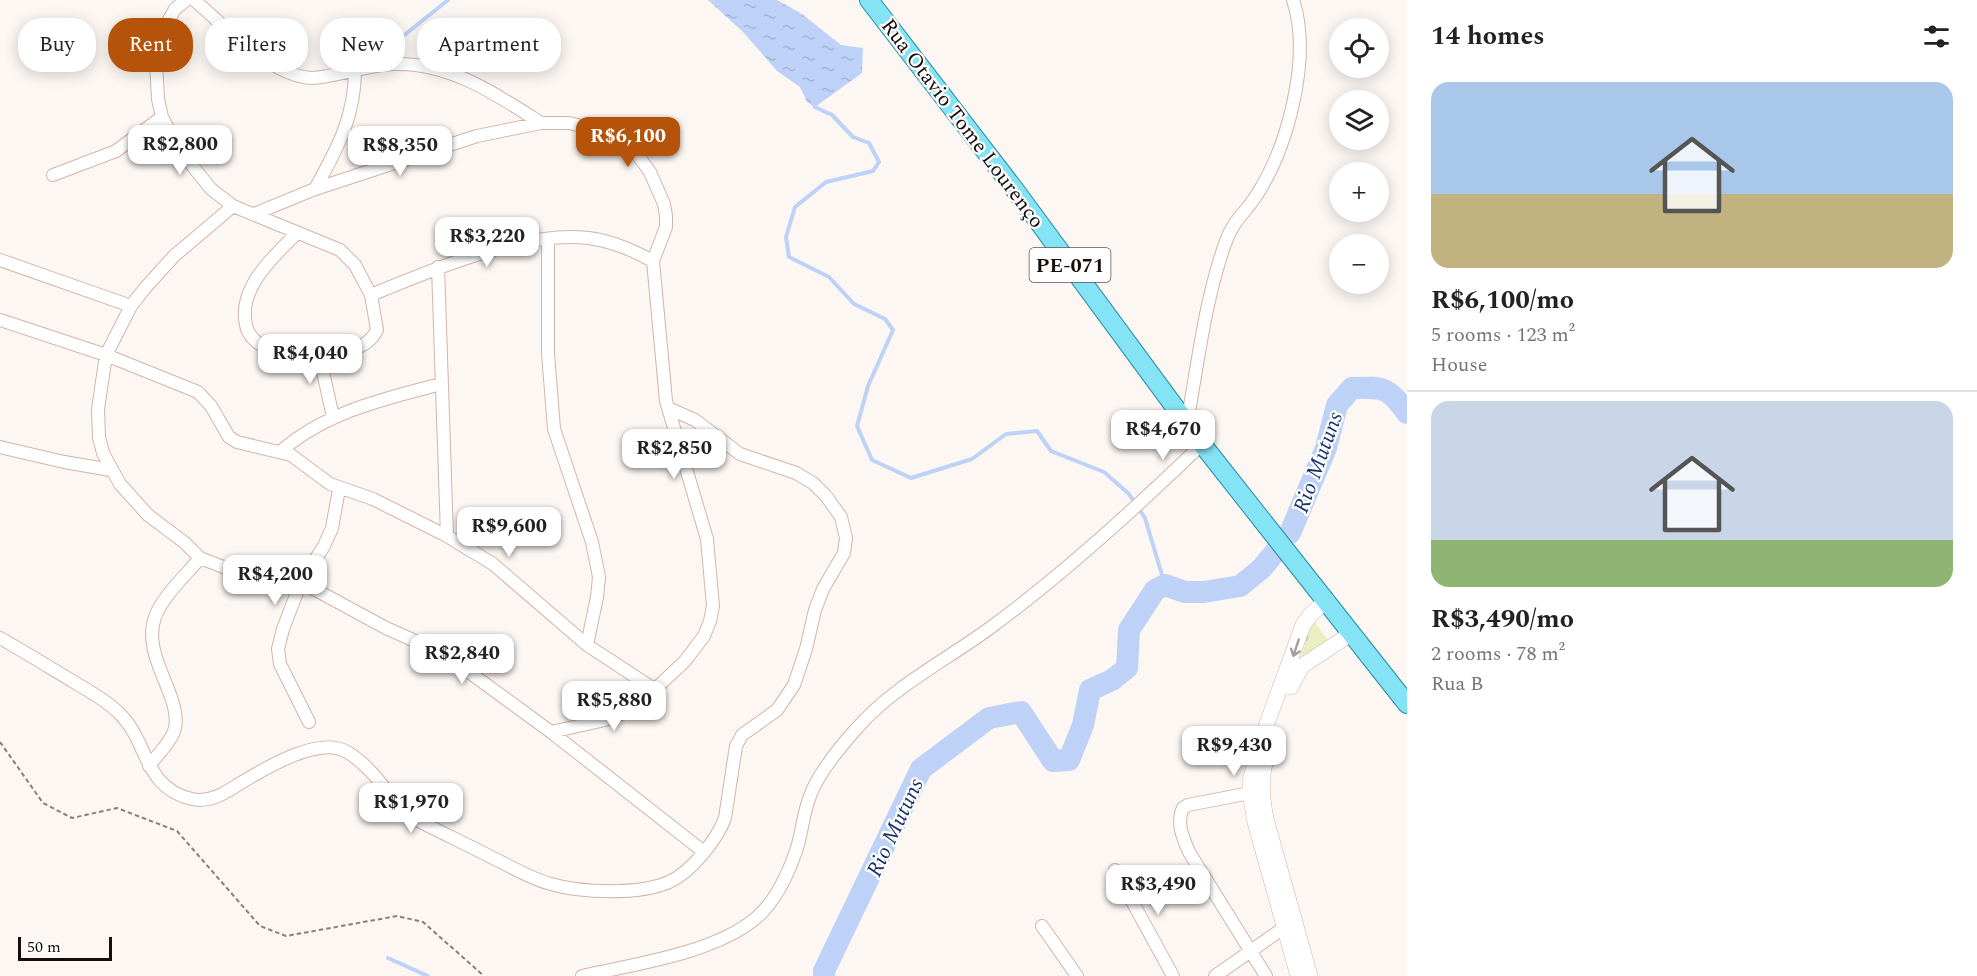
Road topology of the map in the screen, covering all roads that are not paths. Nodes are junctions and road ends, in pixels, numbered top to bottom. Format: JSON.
{"nodes":[{"id":1,"x":186,"y":0,"type":"edge"},
{"id":2,"x":194,"y":0,"type":"edge"},
{"id":3,"x":869,"y":0,"type":"edge"},
{"id":4,"x":1293,"y":0,"type":"edge"},
{"id":5,"x":405,"y":65,"type":"edge"},
{"id":6,"x":344,"y":72,"type":"edge"},
{"id":7,"x":355,"y":72,"type":"edge"},
{"id":8,"x":162,"y":117,"type":"junction"},
{"id":9,"x":541,"y":123,"type":"junction"},
{"id":10,"x":53,"y":176,"type":"dead end"},
{"id":11,"x":315,"y":189,"type":"junction"},
{"id":12,"x":233,"y":206,"type":"junction"},
{"id":13,"x":255,"y":214,"type":"junction"},
{"id":14,"x":297,"y":233,"type":"junction"},
{"id":15,"x":548,"y":239,"type":"junction"},
{"id":16,"x":0,"y":260,"type":"edge"},
{"id":17,"x":653,"y":261,"type":"junction"},
{"id":18,"x":438,"y":267,"type":"junction"},
{"id":19,"x":371,"y":295,"type":"junction"},
{"id":20,"x":131,"y":306,"type":"junction"},
{"id":21,"x":0,"y":320,"type":"edge"},
{"id":22,"x":326,"y":351,"type":"junction"},
{"id":23,"x":106,"y":355,"type":"junction"},
{"id":24,"x":441,"y":384,"type":"junction"},
{"id":25,"x":668,"y":408,"type":"junction"},
{"id":26,"x":333,"y":417,"type":"junction"},
{"id":27,"x":1187,"y":423,"type":"junction"},
{"id":28,"x":1202,"y":444,"type":"junction"},
{"id":29,"x":0,"y":447,"type":"edge"},
{"id":30,"x":280,"y":452,"type":"junction"},
{"id":31,"x":111,"y":470,"type":"junction"},
{"id":32,"x":339,"y":489,"type":"junction"},
{"id":33,"x":447,"y":536,"type":"junction"},
{"id":34,"x":200,"y":558,"type":"junction"},
{"id":35,"x":301,"y":582,"type":"junction"},
{"id":36,"x":1327,"y":600,"type":"junction"},
{"id":37,"x":1352,"y":633,"type":"junction"},
{"id":38,"x":0,"y":638,"type":"edge"},
{"id":39,"x":587,"y":645,"type":"junction"},
{"id":40,"x":654,"y":689,"type":"junction"},
{"id":41,"x":1407,"y":704,"type":"edge"},
{"id":42,"x":1275,"y":716,"type":"junction"},
{"id":43,"x":309,"y":722,"type":"dead end"},
{"id":44,"x":551,"y":732,"type":"junction"},
{"id":45,"x":149,"y":766,"type":"junction"},
{"id":46,"x":1250,"y":793,"type":"junction"},
{"id":47,"x":704,"y":852,"type":"junction"},
{"id":48,"x":1115,"y":870,"type":"dead end"},
{"id":49,"x":1277,"y":876,"type":"junction"},
{"id":50,"x":1042,"y":926,"type":"dead end"},
{"id":51,"x":1286,"y":927,"type":"junction"},
{"id":52,"x":1250,"y":951,"type":"junction"},
{"id":53,"x":582,"y":976,"type":"edge"},
{"id":54,"x":1077,"y":976,"type":"edge"},
{"id":55,"x":1173,"y":976,"type":"edge"},
{"id":56,"x":1215,"y":976,"type":"edge"},
{"id":57,"x":1266,"y":976,"type":"edge"},
{"id":58,"x":1298,"y":976,"type":"edge"},
{"id":59,"x":1310,"y":976,"type":"edge"}],
"edges":[{"from":1,"to":8,"type":"street"},
{"from":2,"to":6,"type":"street"},
{"from":3,"to":27,"type":"main road","name":"Rua Otavio Tome Lourenço","number":"PE-071"},
{"from":4,"to":27,"type":"street"},
{"from":5,"to":9,"type":"street"},
{"from":7,"to":11,"type":"street"},
{"from":8,"to":10,"type":"street"},
{"from":8,"to":12,"type":"street"},
{"from":9,"to":11,"type":"street"},
{"from":9,"to":17,"type":"street"},
{"from":11,"to":13,"type":"street"},
{"from":12,"to":13,"type":"street"},
{"from":12,"to":20,"type":"street"},
{"from":13,"to":14,"type":"street"},
{"from":14,"to":19,"type":"street"},
{"from":14,"to":22,"type":"street"},
{"from":15,"to":17,"type":"street"},
{"from":15,"to":18,"type":"street"},
{"from":15,"to":39,"type":"street"},
{"from":16,"to":20,"type":"street"},
{"from":17,"to":25,"type":"street"},
{"from":18,"to":19,"type":"street"},
{"from":18,"to":24,"type":"street"},
{"from":19,"to":22,"type":"street"},
{"from":20,"to":23,"type":"street"},
{"from":21,"to":23,"type":"street"},
{"from":22,"to":26,"type":"street"},
{"from":23,"to":30,"type":"street"},
{"from":23,"to":31,"type":"street"},
{"from":24,"to":26,"type":"street"},
{"from":24,"to":33,"type":"street"},
{"from":25,"to":40,"type":"street"},
{"from":25,"to":47,"type":"street"},
{"from":26,"to":30,"type":"street"},
{"from":27,"to":28,"type":"main road","name":"Rua Otavio Tome Lourenço","number":"PE-071"},
{"from":28,"to":36,"type":"main road","name":"Rua Otavio Tome Lourenço","number":"PE-071"},
{"from":28,"to":53,"type":"street"},
{"from":29,"to":31,"type":"street"},
{"from":30,"to":32,"type":"street"},
{"from":31,"to":34,"type":"street"},
{"from":32,"to":33,"type":"street"},
{"from":32,"to":35,"type":"street"},
{"from":33,"to":39,"type":"street"},
{"from":34,"to":35,"type":"street"},
{"from":34,"to":45,"type":"street"},
{"from":35,"to":43,"type":"street"},
{"from":35,"to":44,"type":"street"},
{"from":36,"to":37,"type":"main road","name":"Rua Otavio Tome Lourenço","number":"PE-071"},
{"from":36,"to":42,"type":"street","one_way":true},
{"from":37,"to":41,"type":"main road","name":"Rua Otavio Tome Lourenço","number":"PE-071"},
{"from":37,"to":42,"type":"street"},
{"from":38,"to":45,"type":"street"},
{"from":39,"to":40,"type":"street"},
{"from":40,"to":44,"type":"street"},
{"from":42,"to":46,"type":"street"},
{"from":42,"to":49,"type":"street"},
{"from":44,"to":47,"type":"street"},
{"from":45,"to":47,"type":"street"},
{"from":46,"to":49,"type":"street"},
{"from":46,"to":52,"type":"street"},
{"from":48,"to":55,"type":"street"},
{"from":49,"to":51,"type":"street"},
{"from":49,"to":59,"type":"street"},
{"from":50,"to":54,"type":"street"},
{"from":51,"to":52,"type":"street"},
{"from":51,"to":58,"type":"street"},
{"from":52,"to":56,"type":"street"},
{"from":52,"to":57,"type":"street"}]}
